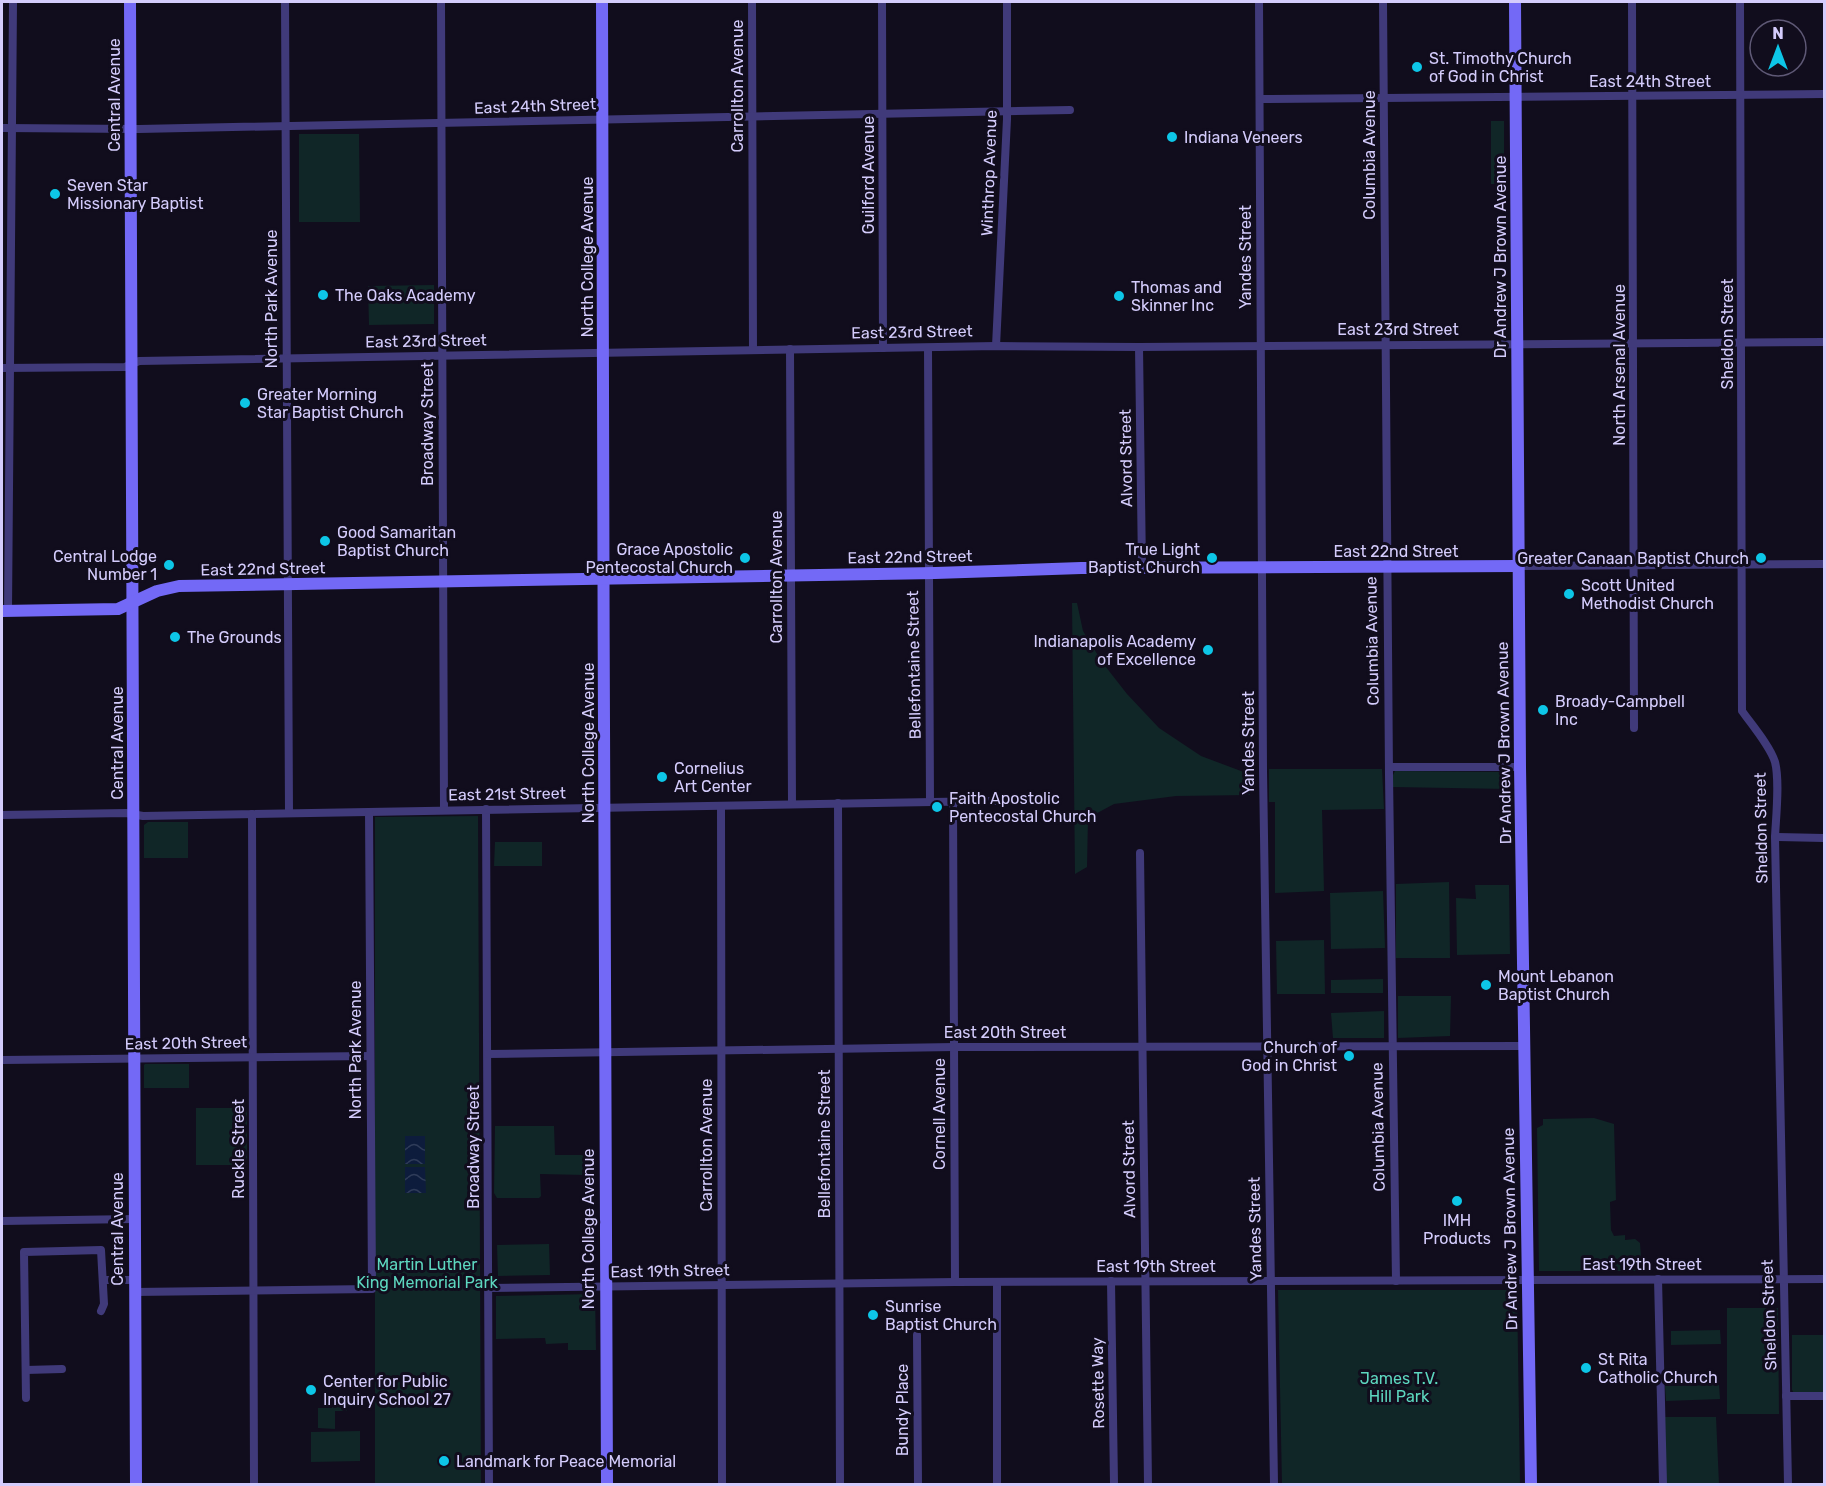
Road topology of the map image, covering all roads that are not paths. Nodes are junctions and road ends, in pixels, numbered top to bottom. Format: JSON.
{"nodes":[{"id":1,"x":13,"y":2,"type":"edge"},
{"id":2,"x":130,"y":2,"type":"edge"},
{"id":3,"x":285,"y":2,"type":"edge"},
{"id":4,"x":441,"y":2,"type":"edge"},
{"id":5,"x":602,"y":2,"type":"edge"},
{"id":6,"x":752,"y":2,"type":"edge"},
{"id":7,"x":882,"y":2,"type":"edge"},
{"id":8,"x":1007,"y":2,"type":"edge"},
{"id":9,"x":1259,"y":2,"type":"edge"},
{"id":10,"x":1383,"y":2,"type":"edge"},
{"id":11,"x":1515,"y":2,"type":"edge"},
{"id":12,"x":1632,"y":2,"type":"edge"},
{"id":13,"x":1740,"y":2,"type":"edge"},
{"id":14,"x":1824,"y":94,"type":"edge"},
{"id":15,"x":1740,"y":95,"type":"junction"},
{"id":16,"x":1632,"y":96,"type":"junction"},
{"id":17,"x":1516,"y":97,"type":"junction"},
{"id":18,"x":1384,"y":98,"type":"junction"},
{"id":19,"x":1260,"y":99,"type":"junction"},
{"id":20,"x":1070,"y":110,"type":"dead end"},
{"id":21,"x":1007,"y":111,"type":"junction"},
{"id":22,"x":883,"y":113,"type":"junction"},
{"id":23,"x":753,"y":115,"type":"junction"},
{"id":24,"x":603,"y":119,"type":"junction"},
{"id":25,"x":442,"y":123,"type":"junction"},
{"id":26,"x":286,"y":126,"type":"junction"},
{"id":27,"x":2,"y":128,"type":"edge"},
{"id":28,"x":12,"y":128,"type":"junction"},
{"id":29,"x":130,"y":128,"type":"junction"},
{"id":30,"x":1742,"y":342,"type":"junction"},
{"id":31,"x":1824,"y":342,"type":"edge"},
{"id":32,"x":1634,"y":343,"type":"junction"},
{"id":33,"x":1385,"y":344,"type":"junction"},
{"id":34,"x":1517,"y":344,"type":"junction"},
{"id":35,"x":1261,"y":345,"type":"junction"},
{"id":36,"x":996,"y":346,"type":"junction"},
{"id":37,"x":1139,"y":347,"type":"junction"},
{"id":38,"x":883,"y":348,"type":"junction"},
{"id":39,"x":928,"y":348,"type":"junction"},
{"id":40,"x":790,"y":349,"type":"junction"},
{"id":41,"x":753,"y":350,"type":"junction"},
{"id":42,"x":604,"y":353,"type":"junction"},
{"id":43,"x":442,"y":355,"type":"junction"},
{"id":44,"x":286,"y":358,"type":"junction"},
{"id":45,"x":132,"y":364,"type":"junction"},
{"id":46,"x":6,"y":368,"type":"edge"},
{"id":47,"x":1824,"y":564,"type":"edge"},
{"id":48,"x":1742,"y":565,"type":"junction"},
{"id":49,"x":1518,"y":566,"type":"junction"},
{"id":50,"x":1634,"y":566,"type":"junction"},
{"id":51,"x":1387,"y":567,"type":"junction"},
{"id":52,"x":1142,"y":568,"type":"junction"},
{"id":53,"x":1262,"y":568,"type":"junction"},
{"id":54,"x":928,"y":573,"type":"junction"},
{"id":55,"x":791,"y":576,"type":"junction"},
{"id":56,"x":604,"y":579,"type":"junction"},
{"id":57,"x":443,"y":582,"type":"junction"},
{"id":58,"x":288,"y":585,"type":"junction"},
{"id":59,"x":133,"y":601,"type":"junction"},
{"id":60,"x":5,"y":611,"type":"edge"},
{"id":61,"x":1634,"y":728,"type":"dead end"},
{"id":62,"x":1389,"y":767,"type":"junction"},
{"id":63,"x":1520,"y":767,"type":"junction"},
{"id":64,"x":1050,"y":800,"type":"dead end"},
{"id":65,"x":954,"y":801,"type":"junction"},
{"id":66,"x":930,"y":802,"type":"junction"},
{"id":67,"x":838,"y":803,"type":"junction"},
{"id":68,"x":792,"y":804,"type":"junction"},
{"id":69,"x":721,"y":806,"type":"junction"},
{"id":70,"x":605,"y":807,"type":"junction"},
{"id":71,"x":486,"y":809,"type":"junction"},
{"id":72,"x":444,"y":810,"type":"junction"},
{"id":73,"x":369,"y":812,"type":"junction"},
{"id":74,"x":289,"y":813,"type":"junction"},
{"id":75,"x":133,"y":814,"type":"junction"},
{"id":76,"x":252,"y":814,"type":"junction"},
{"id":77,"x":2,"y":815,"type":"edge"},
{"id":78,"x":1775,"y":837,"type":"junction"},
{"id":79,"x":1824,"y":838,"type":"edge"},
{"id":80,"x":1140,"y":853,"type":"dead end"},
{"id":81,"x":1392,"y":1046,"type":"junction"},
{"id":82,"x":1523,"y":1046,"type":"junction"},
{"id":83,"x":954,"y":1047,"type":"junction"},
{"id":84,"x":1267,"y":1047,"type":"junction"},
{"id":85,"x":1142,"y":1048,"type":"junction"},
{"id":86,"x":839,"y":1050,"type":"junction"},
{"id":87,"x":721,"y":1051,"type":"junction"},
{"id":88,"x":603,"y":1053,"type":"junction"},
{"id":89,"x":488,"y":1054,"type":"junction"},
{"id":90,"x":370,"y":1056,"type":"junction"},
{"id":91,"x":252,"y":1057,"type":"junction"},
{"id":92,"x":133,"y":1058,"type":"junction"},
{"id":93,"x":2,"y":1060,"type":"edge"},
{"id":94,"x":134,"y":1219,"type":"junction"},
{"id":95,"x":2,"y":1221,"type":"edge"},
{"id":96,"x":1658,"y":1279,"type":"junction"},
{"id":97,"x":1784,"y":1279,"type":"junction"},
{"id":98,"x":1824,"y":1279,"type":"edge"},
{"id":99,"x":103,"y":1280,"type":"junction"},
{"id":100,"x":1528,"y":1280,"type":"junction"},
{"id":101,"x":1111,"y":1281,"type":"junction"},
{"id":102,"x":1146,"y":1281,"type":"junction"},
{"id":103,"x":1271,"y":1281,"type":"junction"},
{"id":104,"x":1396,"y":1281,"type":"junction"},
{"id":105,"x":955,"y":1282,"type":"junction"},
{"id":106,"x":997,"y":1282,"type":"junction"},
{"id":107,"x":840,"y":1284,"type":"junction"},
{"id":108,"x":722,"y":1285,"type":"junction"},
{"id":109,"x":134,"y":1286,"type":"junction"},
{"id":110,"x":605,"y":1286,"type":"junction"},
{"id":111,"x":488,"y":1288,"type":"junction"},
{"id":112,"x":253,"y":1291,"type":"junction"},
{"id":113,"x":101,"y":1311,"type":"dead end"},
{"id":114,"x":917,"y":1335,"type":"dead end"},
{"id":115,"x":62,"y":1369,"type":"dead end"},
{"id":116,"x":26,"y":1370,"type":"junction"},
{"id":117,"x":1786,"y":1396,"type":"junction"},
{"id":118,"x":1824,"y":1396,"type":"edge"},
{"id":119,"x":26,"y":1398,"type":"dead end"},
{"id":120,"x":136,"y":1485,"type":"edge"},
{"id":121,"x":254,"y":1485,"type":"edge"},
{"id":122,"x":489,"y":1485,"type":"edge"},
{"id":123,"x":607,"y":1485,"type":"edge"},
{"id":124,"x":722,"y":1485,"type":"edge"},
{"id":125,"x":840,"y":1485,"type":"edge"},
{"id":126,"x":918,"y":1485,"type":"edge"},
{"id":127,"x":997,"y":1485,"type":"edge"},
{"id":128,"x":1114,"y":1485,"type":"edge"},
{"id":129,"x":1148,"y":1485,"type":"edge"},
{"id":130,"x":1274,"y":1485,"type":"edge"},
{"id":131,"x":1531,"y":1485,"type":"edge"},
{"id":132,"x":1663,"y":1485,"type":"edge"},
{"id":133,"x":1788,"y":1485,"type":"edge"}],
"edges":[{"from":1,"to":28,"type":"street"},
{"from":2,"to":29,"type":"main road","name":"Central Avenue"},
{"from":3,"to":26,"type":"street","name":"North Park Avenue"},
{"from":4,"to":25,"type":"street","name":"Broadway Street"},
{"from":5,"to":24,"type":"main road","name":"North College Avenue"},
{"from":6,"to":23,"type":"street","name":"Carrollton Avenue"},
{"from":7,"to":22,"type":"street","name":"Guilford Avenue"},
{"from":8,"to":21,"type":"street","name":"Winthrop Avenue"},
{"from":9,"to":19,"type":"street","name":"Yandes Street"},
{"from":10,"to":18,"type":"street","name":"Columbia Avenue"},
{"from":11,"to":17,"type":"main road","name":"Dr Andrew J Brown Avenue"},
{"from":12,"to":16,"type":"street","name":"North Arsenal Avenue"},
{"from":13,"to":15,"type":"street","name":"Sheldon Street"},
{"from":14,"to":15,"type":"street","name":"East 24th Street"},
{"from":15,"to":16,"type":"street","name":"East 24th Street"},
{"from":15,"to":30,"type":"street","name":"Sheldon Street"},
{"from":16,"to":17,"type":"street","name":"East 24th Street"},
{"from":16,"to":32,"type":"street","name":"North Arsenal Avenue"},
{"from":17,"to":18,"type":"street","name":"East 24th Street"},
{"from":17,"to":34,"type":"main road","name":"Dr Andrew J Brown Avenue"},
{"from":18,"to":19,"type":"street","name":"East 24th Street"},
{"from":18,"to":33,"type":"street","name":"Columbia Avenue"},
{"from":19,"to":35,"type":"street","name":"Yandes Street"},
{"from":20,"to":21,"type":"street","name":"East 24th Street"},
{"from":21,"to":22,"type":"street","name":"East 24th Street"},
{"from":21,"to":36,"type":"street","name":"Winthrop Avenue"},
{"from":22,"to":23,"type":"street","name":"East 24th Street"},
{"from":22,"to":38,"type":"street","name":"Guilford Avenue"},
{"from":23,"to":24,"type":"street","name":"East 24th Street"},
{"from":23,"to":41,"type":"street","name":"Carrollton Avenue"},
{"from":24,"to":25,"type":"street","name":"East 24th Street"},
{"from":24,"to":42,"type":"main road","name":"North College Avenue"},
{"from":25,"to":26,"type":"street","name":"East 24th Street"},
{"from":25,"to":43,"type":"street","name":"Broadway Street"},
{"from":26,"to":29,"type":"street","name":"East 24th Street"},
{"from":26,"to":44,"type":"street","name":"North Park Avenue"},
{"from":27,"to":28,"type":"street","name":"East 24th Street"},
{"from":28,"to":29,"type":"street","name":"East 24th Street"},
{"from":28,"to":46,"type":"street"},
{"from":29,"to":45,"type":"main road","name":"Central Avenue"},
{"from":30,"to":31,"type":"street","name":"East 23rd Street"},
{"from":30,"to":32,"type":"street","name":"East 23rd Street"},
{"from":30,"to":48,"type":"street","name":"Sheldon Street"},
{"from":32,"to":34,"type":"street","name":"East 23rd Street"},
{"from":32,"to":50,"type":"street","name":"North Arsenal Avenue"},
{"from":33,"to":34,"type":"street","name":"East 23rd Street"},
{"from":33,"to":35,"type":"street","name":"East 23rd Street"},
{"from":33,"to":51,"type":"street","name":"Columbia Avenue"},
{"from":34,"to":49,"type":"main road","name":"Dr Andrew J Brown Avenue"},
{"from":35,"to":37,"type":"street","name":"East 23rd Street"},
{"from":35,"to":53,"type":"street","name":"Yandes Street"},
{"from":36,"to":37,"type":"street","name":"East 23rd Street"},
{"from":36,"to":39,"type":"street","name":"East 23rd Street"},
{"from":37,"to":52,"type":"street","name":"Alvord Street"},
{"from":38,"to":39,"type":"street","name":"East 23rd Street"},
{"from":38,"to":40,"type":"street","name":"East 23rd Street"},
{"from":39,"to":54,"type":"street","name":"Bellefontaine Street"},
{"from":40,"to":41,"type":"street","name":"East 23rd Street"},
{"from":40,"to":55,"type":"street","name":"Carrollton Avenue"},
{"from":41,"to":42,"type":"street","name":"East 23rd Street"},
{"from":42,"to":43,"type":"street","name":"East 23rd Street"},
{"from":42,"to":56,"type":"main road","name":"North College Avenue"},
{"from":43,"to":44,"type":"street","name":"East 23rd Street"},
{"from":43,"to":57,"type":"street","name":"Broadway Street"},
{"from":44,"to":45,"type":"street","name":"East 23rd Street"},
{"from":44,"to":58,"type":"street","name":"North Park Avenue"},
{"from":45,"to":46,"type":"street","name":"East 23rd Street"},
{"from":45,"to":59,"type":"main road","name":"Central Avenue"},
{"from":46,"to":60,"type":"street"},
{"from":47,"to":48,"type":"street","name":"East 22nd Street"},
{"from":48,"to":50,"type":"street","name":"East 22nd Street"},
{"from":48,"to":78,"type":"street","name":"Sheldon Street"},
{"from":49,"to":50,"type":"street","name":"East 22nd Street"},
{"from":49,"to":51,"type":"main road","name":"East 22nd Street"},
{"from":49,"to":63,"type":"main road","name":"Dr Andrew J Brown Avenue"},
{"from":50,"to":61,"type":"street","name":"North Arsenal Avenue"},
{"from":51,"to":53,"type":"main road","name":"East 22nd Street"},
{"from":51,"to":62,"type":"street","name":"Columbia Avenue"},
{"from":52,"to":53,"type":"main road","name":"East 22nd Street"},
{"from":52,"to":54,"type":"main road","name":"East 22nd Street"},
{"from":53,"to":84,"type":"street","name":"Yandes Street"},
{"from":54,"to":55,"type":"main road","name":"East 22nd Street"},
{"from":54,"to":66,"type":"street","name":"Bellefontaine Street"},
{"from":55,"to":56,"type":"main road","name":"East 22nd Street"},
{"from":55,"to":68,"type":"street","name":"Carrollton Avenue"},
{"from":56,"to":57,"type":"main road","name":"East 22nd Street"},
{"from":56,"to":70,"type":"main road","name":"North College Avenue"},
{"from":57,"to":58,"type":"main road","name":"East 22nd Street"},
{"from":57,"to":72,"type":"street","name":"Broadway Street"},
{"from":58,"to":59,"type":"main road","name":"East 22nd Street"},
{"from":58,"to":74,"type":"street","name":"North Park Avenue"},
{"from":59,"to":60,"type":"main road","name":"East 22nd Street"},
{"from":59,"to":75,"type":"main road","name":"Central Avenue"},
{"from":62,"to":63,"type":"street"},
{"from":62,"to":81,"type":"street","name":"Columbia Avenue"},
{"from":63,"to":82,"type":"main road","name":"Dr Andrew J Brown Avenue"},
{"from":64,"to":65,"type":"street","name":"East 21st Street"},
{"from":65,"to":66,"type":"street","name":"East 21st Street"},
{"from":65,"to":83,"type":"street","name":"Cornell Avenue"},
{"from":66,"to":67,"type":"street","name":"East 21st Street"},
{"from":67,"to":68,"type":"street","name":"East 21st Street"},
{"from":67,"to":86,"type":"street","name":"Bellefontaine Street"},
{"from":68,"to":69,"type":"street","name":"East 21st Street"},
{"from":69,"to":70,"type":"street","name":"East 21st Street"},
{"from":69,"to":87,"type":"street","name":"Carrollton Avenue"},
{"from":70,"to":71,"type":"street","name":"East 21st Street"},
{"from":70,"to":88,"type":"main road","name":"North College Avenue"},
{"from":71,"to":72,"type":"street","name":"East 21st Street"},
{"from":71,"to":89,"type":"street","name":"Broadway Street"},
{"from":72,"to":73,"type":"street","name":"East 21st Street"},
{"from":73,"to":74,"type":"street","name":"East 21st Street"},
{"from":73,"to":90,"type":"street","name":"North Park Avenue"},
{"from":74,"to":76,"type":"street","name":"East 21st Street"},
{"from":75,"to":76,"type":"street","name":"East 21st Street"},
{"from":75,"to":77,"type":"street","name":"East 21st Street"},
{"from":75,"to":92,"type":"main road","name":"Central Avenue"},
{"from":76,"to":91,"type":"street","name":"Ruckle Street"},
{"from":78,"to":79,"type":"street"},
{"from":78,"to":97,"type":"street","name":"Sheldon Street"},
{"from":80,"to":85,"type":"street","name":"Alvord Street"},
{"from":81,"to":82,"type":"street","name":"East 20th Street"},
{"from":81,"to":84,"type":"street","name":"East 20th Street"},
{"from":81,"to":104,"type":"street","name":"Columbia Avenue"},
{"from":82,"to":100,"type":"main road","name":"Dr Andrew J Brown Avenue"},
{"from":83,"to":85,"type":"street","name":"East 20th Street"},
{"from":83,"to":86,"type":"street","name":"East 20th Street"},
{"from":83,"to":105,"type":"street","name":"Cornell Avenue"},
{"from":84,"to":85,"type":"street","name":"East 20th Street"},
{"from":84,"to":103,"type":"street","name":"Yandes Street"},
{"from":85,"to":102,"type":"street","name":"Alvord Street"},
{"from":86,"to":87,"type":"street","name":"East 20th Street"},
{"from":86,"to":107,"type":"street","name":"Bellefontaine Street"},
{"from":87,"to":88,"type":"street","name":"East 20th Street"},
{"from":87,"to":108,"type":"street","name":"Carrollton Avenue"},
{"from":88,"to":89,"type":"street","name":"East 20th Street"},
{"from":88,"to":110,"type":"main road","name":"North College Avenue"},
{"from":89,"to":111,"type":"street","name":"Broadway Street"},
{"from":90,"to":91,"type":"street","name":"East 20th Street"},
{"from":90,"to":112,"type":"street","name":"North Park Avenue"},
{"from":91,"to":92,"type":"street","name":"East 20th Street"},
{"from":91,"to":112,"type":"street","name":"Ruckle Street"},
{"from":92,"to":93,"type":"street","name":"East 20th Street"},
{"from":92,"to":94,"type":"main road","name":"Central Avenue"},
{"from":94,"to":95,"type":"street"},
{"from":94,"to":109,"type":"main road","name":"Central Avenue"},
{"from":96,"to":97,"type":"street","name":"East 19th Street"},
{"from":96,"to":100,"type":"street","name":"East 19th Street"},
{"from":96,"to":132,"type":"street"},
{"from":97,"to":98,"type":"street","name":"East 19th Street"},
{"from":97,"to":117,"type":"street","name":"Sheldon Street"},
{"from":99,"to":109,"type":"street"},
{"from":99,"to":113,"type":"street"},
{"from":99,"to":116,"type":"street"},
{"from":100,"to":104,"type":"street","name":"East 19th Street"},
{"from":100,"to":131,"type":"main road","name":"Dr Andrew J Brown Avenue"},
{"from":101,"to":102,"type":"street","name":"East 19th Street"},
{"from":101,"to":106,"type":"street","name":"East 19th Street"},
{"from":101,"to":128,"type":"street","name":"Rosette Way"},
{"from":102,"to":103,"type":"street","name":"East 19th Street"},
{"from":102,"to":129,"type":"street","name":"Alvord Street"},
{"from":103,"to":104,"type":"street","name":"East 19th Street"},
{"from":103,"to":130,"type":"street","name":"Yandes Street"},
{"from":105,"to":106,"type":"street","name":"East 19th Street"},
{"from":105,"to":107,"type":"street","name":"East 19th Street"},
{"from":106,"to":127,"type":"street"},
{"from":107,"to":108,"type":"street","name":"East 19th Street"},
{"from":107,"to":125,"type":"street","name":"Bellefontaine Street"},
{"from":108,"to":110,"type":"street","name":"East 19th Street"},
{"from":108,"to":124,"type":"street","name":"Carrollton Avenue"},
{"from":109,"to":112,"type":"street"},
{"from":109,"to":120,"type":"main road","name":"Central Avenue"},
{"from":110,"to":111,"type":"street","name":"East 19th Street"},
{"from":110,"to":123,"type":"main road","name":"North College Avenue"},
{"from":111,"to":122,"type":"street","name":"Broadway Street"},
{"from":112,"to":121,"type":"street","name":"Ruckle Street"},
{"from":114,"to":126,"type":"street","name":"Bundy Place"},
{"from":115,"to":116,"type":"street"},
{"from":116,"to":119,"type":"street"},
{"from":117,"to":118,"type":"street"},
{"from":117,"to":133,"type":"street","name":"Sheldon Street"}]}
